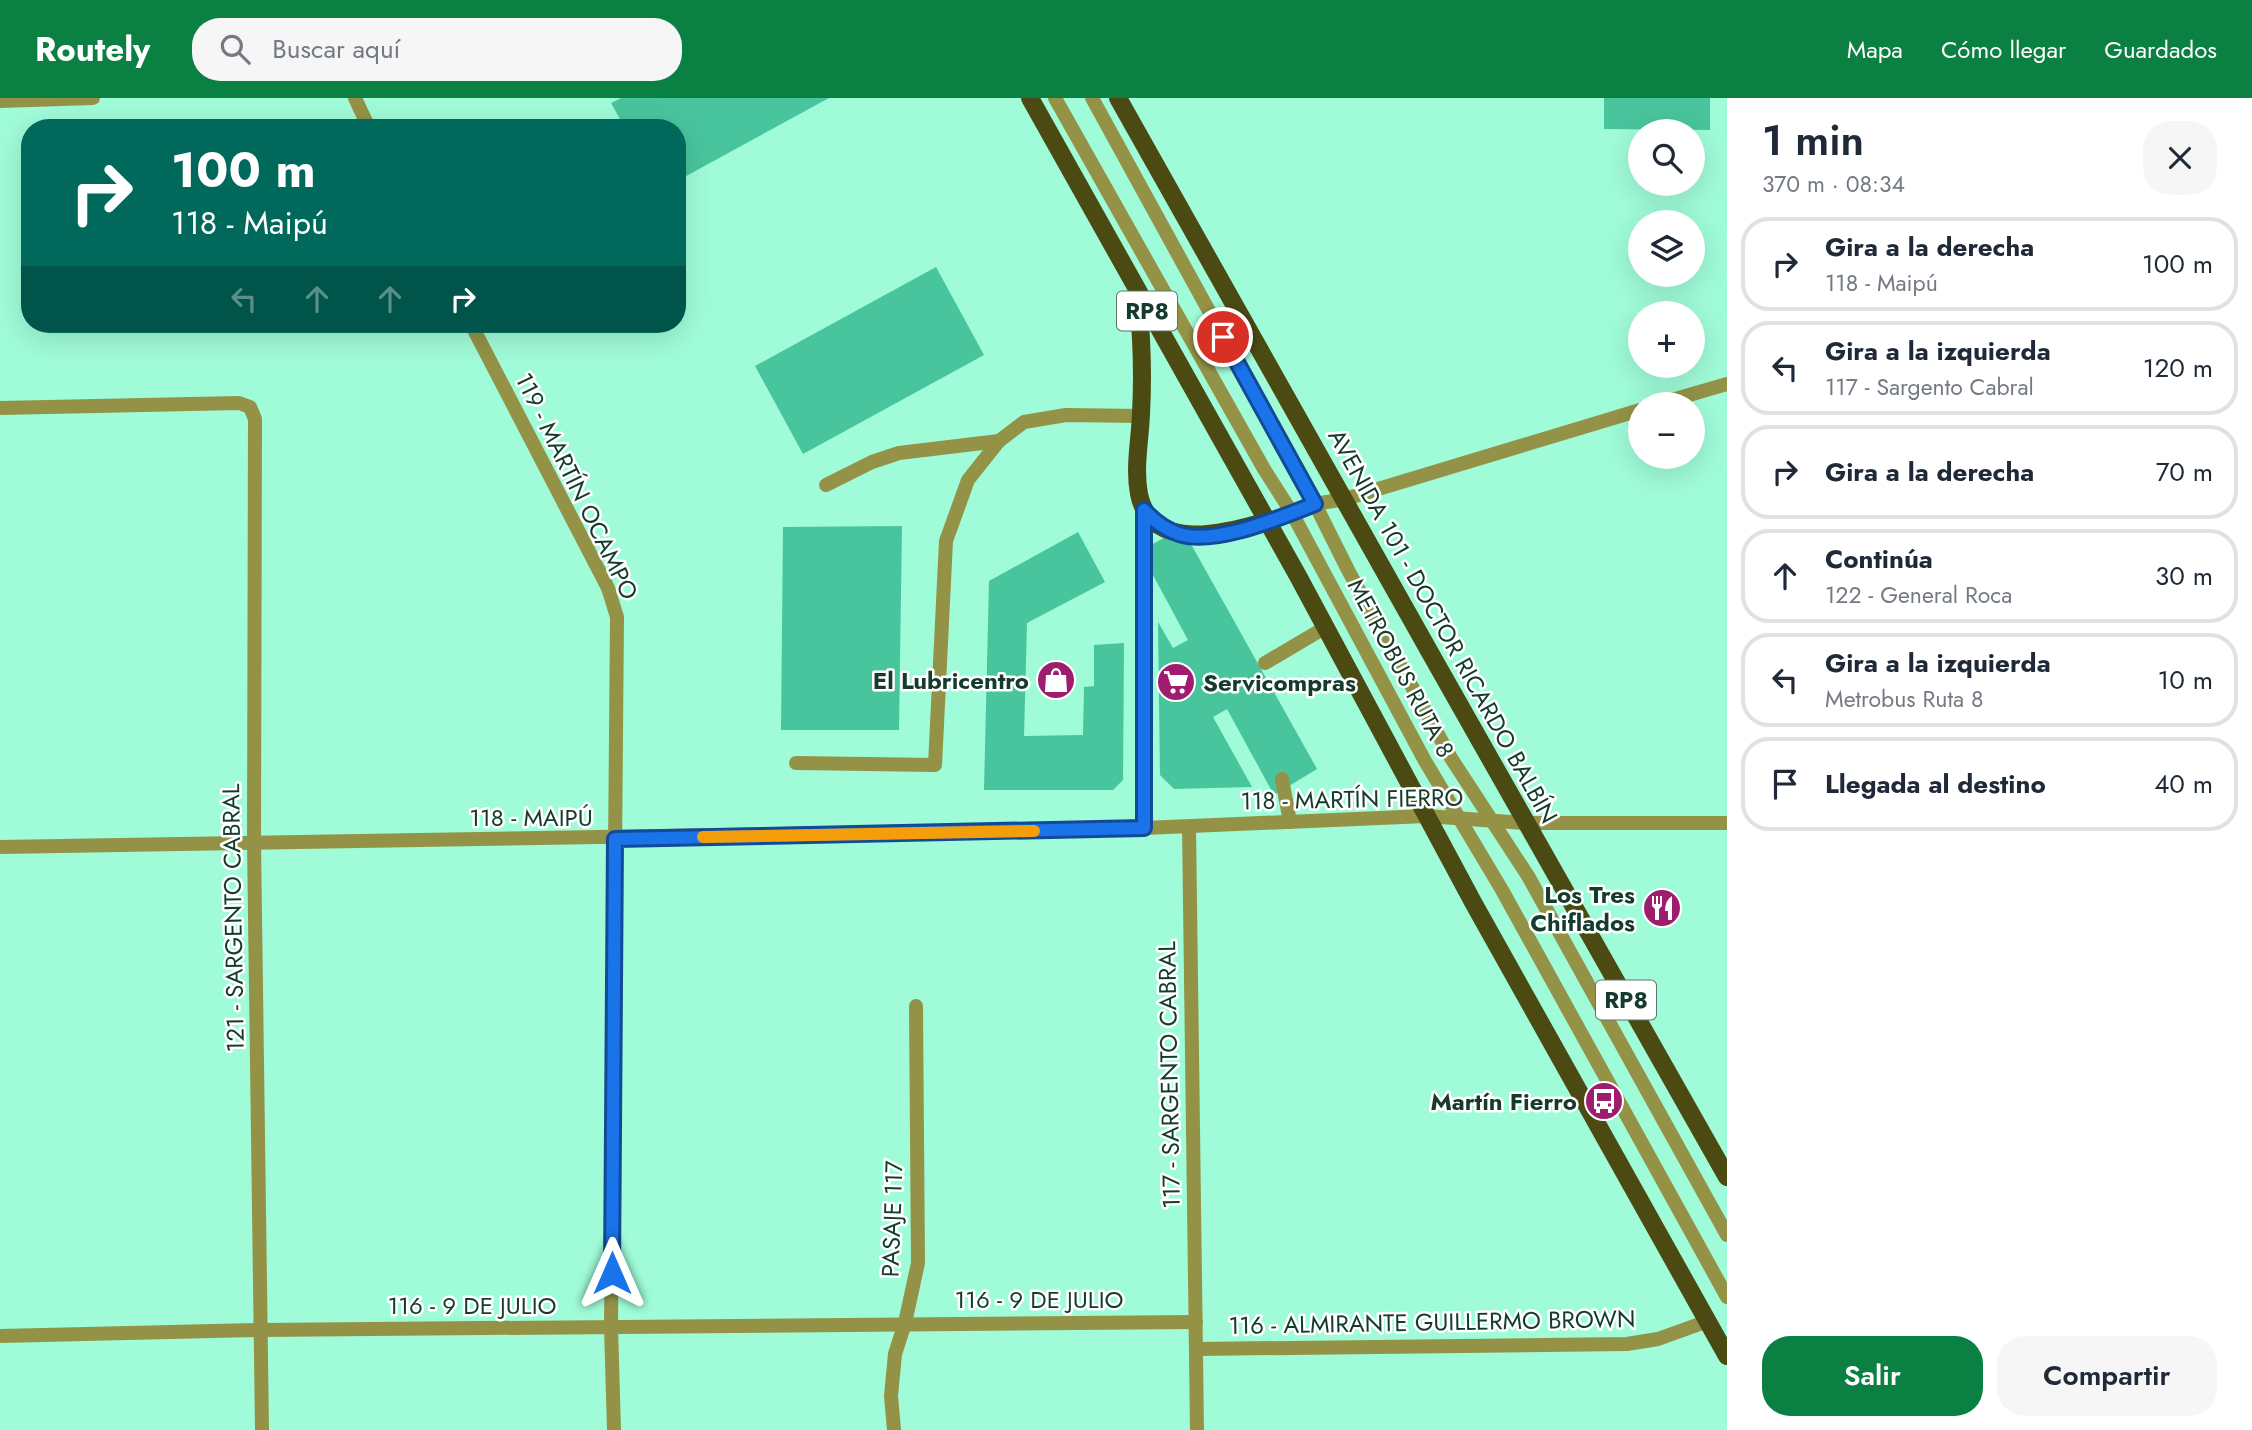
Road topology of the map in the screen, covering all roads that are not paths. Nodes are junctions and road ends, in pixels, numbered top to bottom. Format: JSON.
{"nodes":[{"id":1,"x":93,"y":98,"type":"edge"},
{"id":2,"x":355,"y":98,"type":"edge"},
{"id":3,"x":1030,"y":98,"type":"edge"},
{"id":4,"x":1055,"y":98,"type":"edge"},
{"id":5,"x":1092,"y":98,"type":"edge"},
{"id":6,"x":1118,"y":98,"type":"edge"},
{"id":7,"x":21,"y":100,"type":"edge"},
{"id":8,"x":0,"y":101,"type":"edge"},
{"id":9,"x":365,"y":119,"type":"edge"},
{"id":10,"x":1137,"y":294,"type":"junction"},
{"id":11,"x":476,"y":333,"type":"edge"},
{"id":12,"x":1727,"y":384,"type":"edge"},
{"id":13,"x":1699,"y":392,"type":"edge"},
{"id":14,"x":0,"y":408,"type":"edge"},
{"id":15,"x":1628,"y":414,"type":"edge"},
{"id":16,"x":1141,"y":416,"type":"junction"},
{"id":17,"x":999,"y":441,"type":"junction"},
{"id":18,"x":826,"y":485,"type":"dead end"},
{"id":19,"x":1345,"y":499,"type":"junction"},
{"id":20,"x":1315,"y":504,"type":"junction"},
{"id":21,"x":1144,"y":510,"type":"junction"},
{"id":22,"x":1292,"y":513,"type":"junction"},
{"id":23,"x":1268,"y":521,"type":"junction"},
{"id":24,"x":1326,"y":627,"type":"junction"},
{"id":25,"x":1265,"y":663,"type":"dead end"},
{"id":26,"x":796,"y":763,"type":"dead end"},
{"id":27,"x":1282,"y":779,"type":"dead end"},
{"id":28,"x":1426,"y":816,"type":"junction"},
{"id":29,"x":1457,"y":817,"type":"junction"},
{"id":30,"x":1491,"y":820,"type":"junction"},
{"id":31,"x":1290,"y":822,"type":"junction"},
{"id":32,"x":1525,"y":822,"type":"junction"},
{"id":33,"x":1727,"y":823,"type":"edge"},
{"id":34,"x":1189,"y":827,"type":"junction"},
{"id":35,"x":1144,"y":828,"type":"junction"},
{"id":36,"x":615,"y":839,"type":"junction"},
{"id":37,"x":254,"y":842,"type":"junction"},
{"id":38,"x":0,"y":846,"type":"edge"},
{"id":39,"x":916,"y":1006,"type":"dead end"},
{"id":40,"x":1727,"y":1177,"type":"edge"},
{"id":41,"x":1727,"y":1235,"type":"edge"},
{"id":42,"x":1727,"y":1297,"type":"edge"},
{"id":43,"x":1708,"y":1321,"type":"junction"},
{"id":44,"x":1196,"y":1322,"type":"junction"},
{"id":45,"x":905,"y":1323,"type":"junction"},
{"id":46,"x":611,"y":1327,"type":"junction"},
{"id":47,"x":261,"y":1330,"type":"junction"},
{"id":48,"x":0,"y":1336,"type":"edge"},
{"id":49,"x":1196,"y":1349,"type":"junction"},
{"id":50,"x":1727,"y":1356,"type":"edge"},
{"id":51,"x":262,"y":1430,"type":"edge"},
{"id":52,"x":614,"y":1430,"type":"edge"},
{"id":53,"x":894,"y":1430,"type":"edge"},
{"id":54,"x":1197,"y":1430,"type":"edge"}],
"edges":[{"from":1,"to":7,"type":"street"},
{"from":2,"to":9,"type":"street"},
{"from":3,"to":10,"type":"main road","number":"RP8"},
{"from":4,"to":22,"type":"street","name":"METROBUS RUTA 8"},
{"from":5,"to":20,"type":"street","name":"METROBUS RUTA 8"},
{"from":6,"to":19,"type":"main road","name":"AVENIDA 101 - DOCTOR RICARDO BALBÍN","number":"RP8"},
{"from":7,"to":8,"type":"street"},
{"from":10,"to":16,"type":"main road"},
{"from":10,"to":23,"type":"main road","number":"RP8"},
{"from":11,"to":36,"type":"street","name":"119 - MARTÍN OCAMPO"},
{"from":12,"to":13,"type":"street"},
{"from":14,"to":37,"type":"street","name":"121 - SARGENTO CABRAL"},
{"from":15,"to":19,"type":"street"},
{"from":16,"to":17,"type":"street"},
{"from":16,"to":21,"type":"main road"},
{"from":17,"to":18,"type":"street"},
{"from":17,"to":26,"type":"street"},
{"from":19,"to":20,"type":"street"},
{"from":19,"to":32,"type":"main road","name":"AVENIDA 101 - DOCTOR RICARDO BALBÍN","number":"RP8"},
{"from":20,"to":22,"type":"street"},
{"from":20,"to":30,"type":"street","name":"METROBUS RUTA 8"},
{"from":21,"to":23,"type":"main road"},
{"from":21,"to":35,"type":"street"},
{"from":22,"to":23,"type":"street"},
{"from":22,"to":29,"type":"street","name":"METROBUS RUTA 8"},
{"from":23,"to":24,"type":"main road","number":"RP8"},
{"from":24,"to":25,"type":"street"},
{"from":24,"to":28,"type":"main road","number":"RP8"},
{"from":27,"to":31,"type":"street"},
{"from":28,"to":29,"type":"street","name":"118 - MARTÍN FIERRO"},
{"from":28,"to":31,"type":"street","name":"118 - MARTÍN FIERRO"},
{"from":28,"to":43,"type":"main road","number":"RP8"},
{"from":29,"to":30,"type":"street","name":"118 - MARTÍN FIERRO"},
{"from":29,"to":42,"type":"street","name":"METROBUS RUTA 8"},
{"from":30,"to":32,"type":"street","name":"118 - MARTÍN FIERRO"},
{"from":30,"to":41,"type":"street","name":"METROBUS RUTA 8"},
{"from":31,"to":34,"type":"street","name":"118 - MARTÍN FIERRO"},
{"from":32,"to":33,"type":"street","name":"118 - MARTÍN FIERRO"},
{"from":32,"to":40,"type":"main road","name":"AVENIDA 101 - DOCTOR RICARDO BALBÍN","number":"RP8"},
{"from":34,"to":35,"type":"street","name":"118 - MAIPÚ"},
{"from":34,"to":44,"type":"street","name":"117 - SARGENTO CABRAL"},
{"from":35,"to":36,"type":"street","name":"118 - MAIPÚ"},
{"from":36,"to":37,"type":"street","name":"118 - MAIPÚ"},
{"from":36,"to":46,"type":"street","name":"119 - MARTÍN OCAMPO"},
{"from":37,"to":38,"type":"street","name":"118 - MAIPÚ"},
{"from":37,"to":47,"type":"street","name":"121 - SARGENTO CABRAL"},
{"from":39,"to":45,"type":"street","name":"PASAJE 117"},
{"from":43,"to":49,"type":"street","name":"116 - ALMIRANTE GUILLERMO BROWN"},
{"from":43,"to":50,"type":"main road","number":"RP8"},
{"from":44,"to":45,"type":"street","name":"116 - 9 DE JULIO"},
{"from":44,"to":49,"type":"street","name":"117 - SARGENTO CABRAL"},
{"from":45,"to":46,"type":"street","name":"116 - 9 DE JULIO"},
{"from":45,"to":53,"type":"street","name":"PASAJE 117"},
{"from":46,"to":47,"type":"street","name":"116 - 9 DE JULIO"},
{"from":46,"to":52,"type":"street","name":"119 - MARTÍN OCAMPO"},
{"from":47,"to":48,"type":"street","name":"116 - 9 DE JULIO"},
{"from":47,"to":51,"type":"street","name":"121 - SARGENTO CABRAL"},
{"from":49,"to":54,"type":"street","name":"117 - SARGENTO CABRAL"}]}
